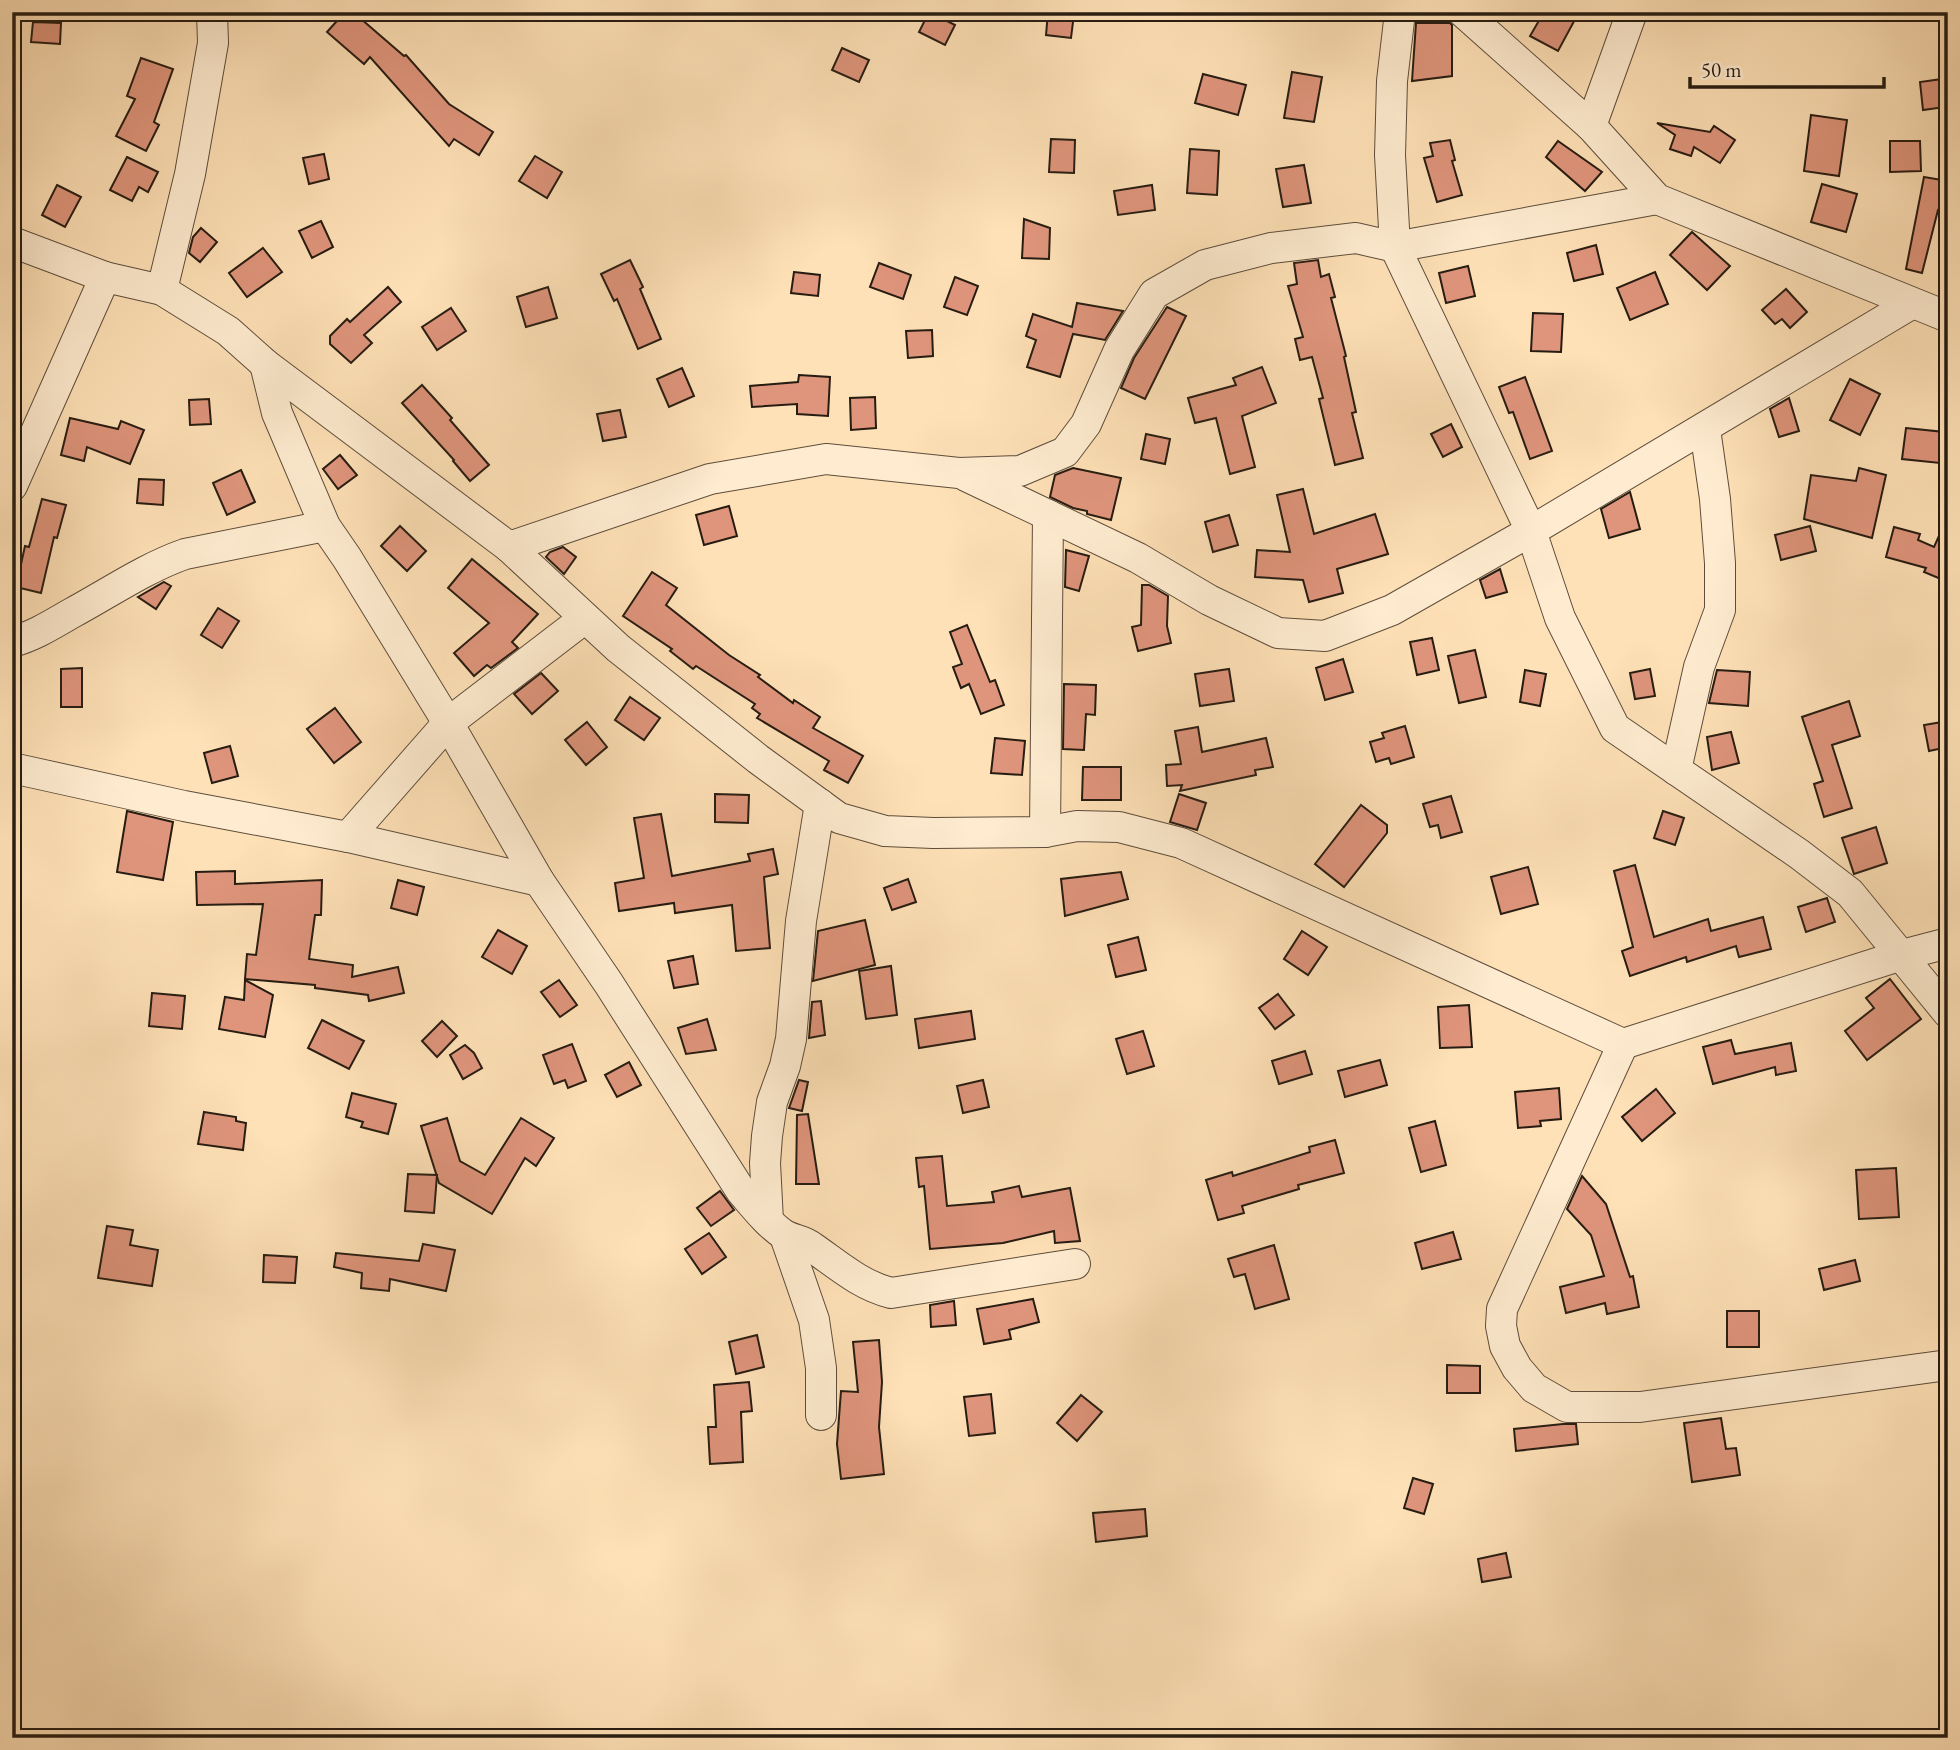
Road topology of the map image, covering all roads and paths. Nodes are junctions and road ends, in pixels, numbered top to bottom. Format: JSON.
{"nodes":[{"id":1,"x":212,"y":12,"type":"edge"},
{"id":2,"x":1400,"y":12,"type":"edge"},
{"id":3,"x":1463,"y":12,"type":"edge"},
{"id":4,"x":1632,"y":12,"type":"edge"},
{"id":5,"x":1591,"y":126,"type":"junction"},
{"id":6,"x":1657,"y":199,"type":"junction"},
{"id":7,"x":12,"y":242,"type":"edge"},
{"id":8,"x":1395,"y":247,"type":"junction"},
{"id":9,"x":105,"y":277,"type":"junction"},
{"id":10,"x":163,"y":290,"type":"junction"},
{"id":11,"x":1911,"y":304,"type":"junction"},
{"id":12,"x":1948,"y":317,"type":"edge"},
{"id":13,"x":265,"y":364,"type":"junction"},
{"id":14,"x":1705,"y":429,"type":"junction"},
{"id":15,"x":959,"y":473,"type":"junction"},
{"id":16,"x":12,"y":486,"type":"edge"},
{"id":17,"x":1048,"y":515,"type":"junction"},
{"id":18,"x":325,"y":526,"type":"junction"},
{"id":19,"x":1531,"y":531,"type":"junction"},
{"id":20,"x":509,"y":547,"type":"junction"},
{"id":21,"x":585,"y":618,"type":"junction"},
{"id":22,"x":12,"y":642,"type":"edge"},
{"id":23,"x":448,"y":723,"type":"junction"},
{"id":24,"x":12,"y":768,"type":"edge"},
{"id":25,"x":1676,"y":770,"type":"junction"},
{"id":26,"x":820,"y":804,"type":"junction"},
{"id":27,"x":1045,"y":832,"type":"junction"},
{"id":28,"x":348,"y":837,"type":"junction"},
{"id":29,"x":539,"y":881,"type":"junction"},
{"id":30,"x":1948,"y":943,"type":"edge"},
{"id":31,"x":1902,"y":955,"type":"junction"},
{"id":32,"x":1948,"y":1013,"type":"edge"},
{"id":33,"x":1623,"y":1044,"type":"junction"},
{"id":34,"x":776,"y":1228,"type":"junction"},
{"id":35,"x":1075,"y":1264,"type":"dead end"},
{"id":36,"x":1948,"y":1365,"type":"edge"},
{"id":37,"x":821,"y":1415,"type":"dead end"}],
"edges":[{"from":1,"to":10,"type":"street"},
{"from":2,"to":8,"type":"street"},
{"from":3,"to":5,"type":"street"},
{"from":4,"to":5,"type":"street"},
{"from":5,"to":6,"type":"street"},
{"from":6,"to":8,"type":"street"},
{"from":6,"to":11,"type":"street"},
{"from":7,"to":9,"type":"street"},
{"from":8,"to":15,"type":"street"},
{"from":8,"to":19,"type":"street"},
{"from":9,"to":10,"type":"street"},
{"from":9,"to":16,"type":"street"},
{"from":10,"to":13,"type":"street"},
{"from":11,"to":12,"type":"street"},
{"from":11,"to":14,"type":"street"},
{"from":13,"to":18,"type":"street"},
{"from":13,"to":20,"type":"street"},
{"from":14,"to":19,"type":"street"},
{"from":14,"to":25,"type":"street"},
{"from":15,"to":17,"type":"street"},
{"from":15,"to":20,"type":"street"},
{"from":17,"to":19,"type":"street"},
{"from":17,"to":27,"type":"street"},
{"from":18,"to":22,"type":"street"},
{"from":18,"to":23,"type":"street"},
{"from":19,"to":25,"type":"street"},
{"from":20,"to":21,"type":"street"},
{"from":21,"to":23,"type":"street"},
{"from":21,"to":26,"type":"street"},
{"from":23,"to":28,"type":"street"},
{"from":23,"to":29,"type":"street"},
{"from":24,"to":28,"type":"street"},
{"from":25,"to":31,"type":"street"},
{"from":26,"to":27,"type":"street"},
{"from":26,"to":34,"type":"street"},
{"from":27,"to":33,"type":"street"},
{"from":28,"to":29,"type":"street"},
{"from":29,"to":34,"type":"street"},
{"from":30,"to":31,"type":"street"},
{"from":31,"to":32,"type":"street"},
{"from":31,"to":33,"type":"street"},
{"from":33,"to":36,"type":"street"},
{"from":34,"to":35,"type":"street"},
{"from":34,"to":37,"type":"street"}]}
